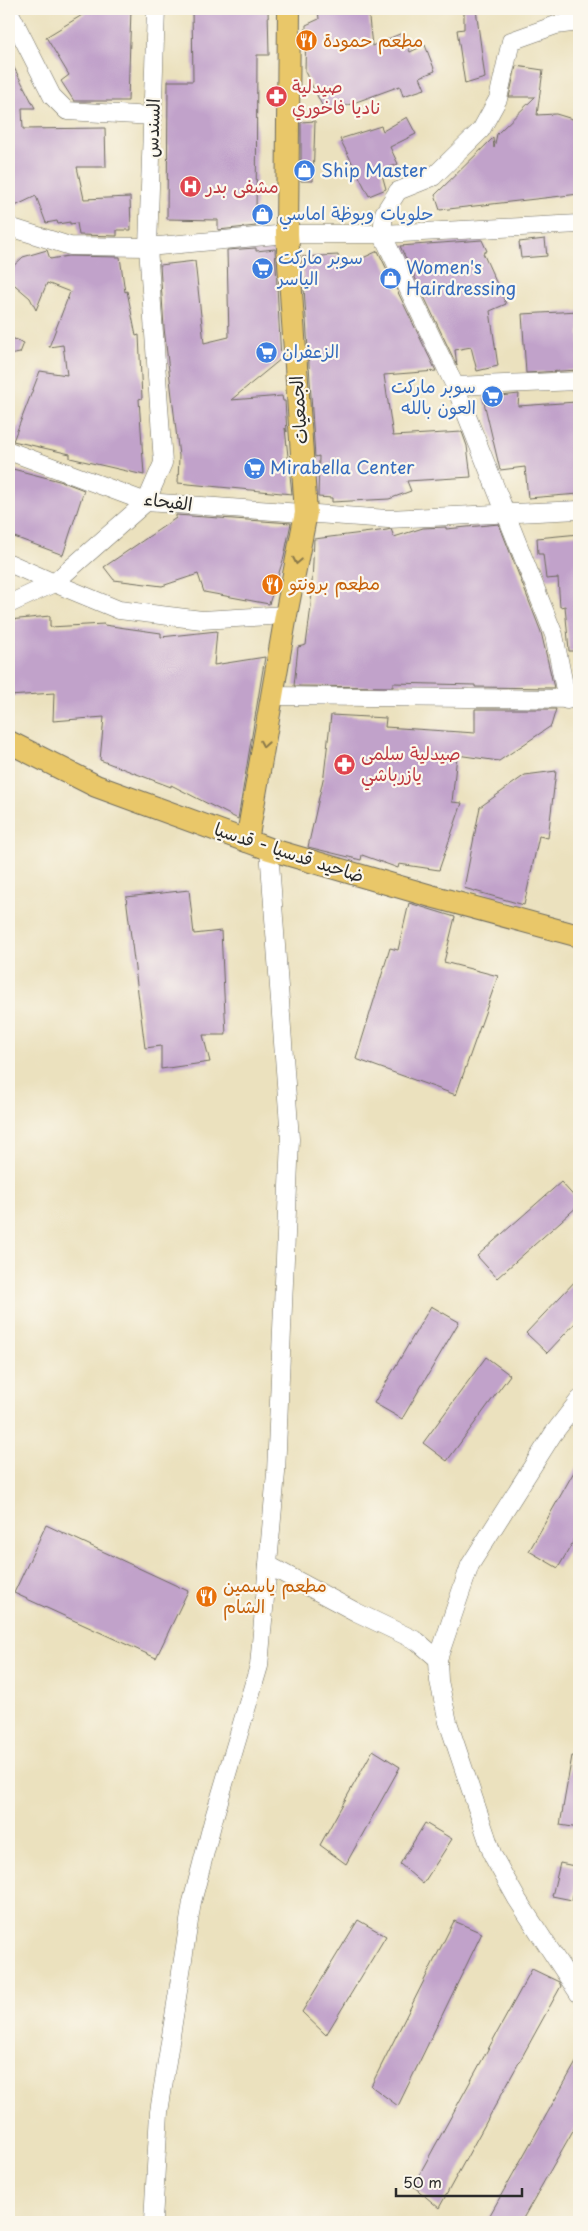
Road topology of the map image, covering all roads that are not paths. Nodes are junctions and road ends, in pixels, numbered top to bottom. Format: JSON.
{"nodes":[{"id":1,"x":156,"y":9,"type":"edge"},
{"id":2,"x":289,"y":9,"type":"edge"},
{"id":3,"x":13,"y":11,"type":"edge"},
{"id":4,"x":579,"y":22,"type":"edge"},
{"id":5,"x":153,"y":116,"type":"junction"},
{"id":6,"x":579,"y":224,"type":"edge"},
{"id":7,"x":9,"y":225,"type":"edge"},
{"id":8,"x":287,"y":234,"type":"junction"},
{"id":9,"x":382,"y":234,"type":"junction"},
{"id":10,"x":148,"y":247,"type":"junction"},
{"id":11,"x":579,"y":381,"type":"edge"},
{"id":12,"x":455,"y":386,"type":"junction"},
{"id":13,"x":9,"y":451,"type":"edge"},
{"id":14,"x":146,"y":502,"type":"junction"},
{"id":15,"x":579,"y":510,"type":"edge"},
{"id":16,"x":306,"y":513,"type":"junction"},
{"id":17,"x":505,"y":513,"type":"junction"},
{"id":18,"x":9,"y":563,"type":"edge"},
{"id":19,"x":54,"y":583,"type":"junction"},
{"id":20,"x":9,"y":604,"type":"edge"},
{"id":21,"x":286,"y":616,"type":"junction"},
{"id":22,"x":272,"y":696,"type":"junction"},
{"id":23,"x":573,"y":700,"type":"edge"},
{"id":24,"x":9,"y":742,"type":"edge"},
{"id":25,"x":247,"y":841,"type":"junction"},
{"id":26,"x":269,"y":849,"type":"junction"},
{"id":27,"x":579,"y":936,"type":"edge"},
{"id":28,"x":579,"y":1400,"type":"edge"},
{"id":29,"x":268,"y":1565,"type":"junction"},
{"id":30,"x":438,"y":1659,"type":"junction"},
{"id":31,"x":579,"y":1994,"type":"edge"},
{"id":32,"x":153,"y":2222,"type":"edge"}],
"edges":[{"from":1,"to":5,"type":"street","name":"السندس"},
{"from":2,"to":8,"type":"main road"},
{"from":3,"to":5,"type":"street"},
{"from":4,"to":9,"type":"street"},
{"from":5,"to":10,"type":"street","name":"السندس"},
{"from":6,"to":9,"type":"street"},
{"from":7,"to":10,"type":"street"},
{"from":8,"to":9,"type":"street"},
{"from":8,"to":10,"type":"street"},
{"from":8,"to":16,"type":"main road","name":"الجمعيات"},
{"from":9,"to":12,"type":"street"},
{"from":10,"to":14,"type":"street","name":"السندس"},
{"from":11,"to":12,"type":"street"},
{"from":12,"to":17,"type":"street"},
{"from":13,"to":14,"type":"street","name":"الفيحاء"},
{"from":14,"to":16,"type":"street","name":"الفيحاء"},
{"from":14,"to":19,"type":"street"},
{"from":15,"to":17,"type":"street"},
{"from":16,"to":17,"type":"street"},
{"from":16,"to":21,"type":"main road","name":"الجمعيات","one_way":true},
{"from":17,"to":23,"type":"street"},
{"from":18,"to":19,"type":"street"},
{"from":19,"to":20,"type":"street"},
{"from":19,"to":21,"type":"street"},
{"from":21,"to":22,"type":"main road","name":"الجمعيات"},
{"from":22,"to":23,"type":"street"},
{"from":22,"to":25,"type":"main road","name":"الجمعيات","one_way":true},
{"from":24,"to":25,"type":"main road","name":"ضاحيد قدسيا - قدسيا"},
{"from":25,"to":26,"type":"main road","name":"ضاحيد قدسيا - قدسيا"},
{"from":26,"to":27,"type":"main road","name":"ضاحيد قدسيا - قدسيا"},
{"from":26,"to":29,"type":"street"},
{"from":28,"to":30,"type":"street"},
{"from":29,"to":30,"type":"street"},
{"from":29,"to":32,"type":"street"},
{"from":30,"to":31,"type":"street"}]}
